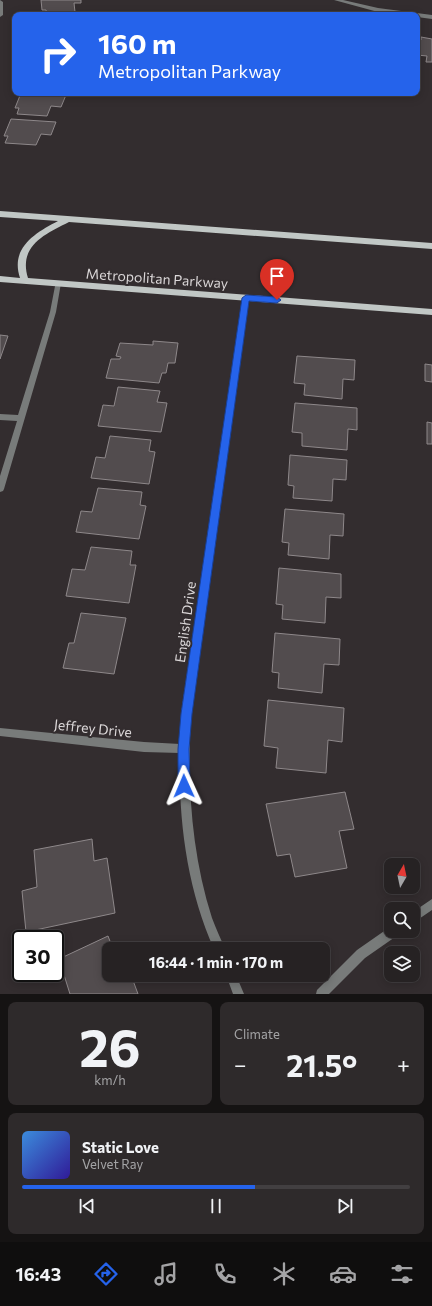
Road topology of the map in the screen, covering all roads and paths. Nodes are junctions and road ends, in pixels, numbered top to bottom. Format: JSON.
{"nodes":[{"id":1,"x":337,"y":0,"type":"edge"},
{"id":2,"x":0,"y":2,"type":"edge"},
{"id":3,"x":392,"y":12,"type":"edge"},
{"id":4,"x":0,"y":15,"type":"edge"},
{"id":5,"x":420,"y":16,"type":"edge"},
{"id":6,"x":432,"y":17,"type":"edge"},
{"id":7,"x":0,"y":214,"type":"edge"},
{"id":8,"x":68,"y":219,"type":"junction"},
{"id":9,"x":432,"y":246,"type":"edge"},
{"id":10,"x":0,"y":279,"type":"edge"},
{"id":11,"x":25,"y":280,"type":"junction"},
{"id":12,"x":58,"y":283,"type":"junction"},
{"id":13,"x":246,"y":298,"type":"junction"},
{"id":14,"x":432,"y":312,"type":"edge"},
{"id":15,"x":0,"y":417,"type":"edge"},
{"id":16,"x":21,"y":418,"type":"junction"},
{"id":17,"x":0,"y":489,"type":"edge"},
{"id":18,"x":0,"y":732,"type":"edge"},
{"id":19,"x":184,"y":749,"type":"junction"},
{"id":20,"x":432,"y":904,"type":"edge"},
{"id":21,"x":420,"y":913,"type":"edge"},
{"id":22,"x":384,"y":938,"type":"edge"},
{"id":23,"x":217,"y":942,"type":"edge"},
{"id":24,"x":234,"y":982,"type":"edge"},
{"id":25,"x":239,"y":994,"type":"edge"},
{"id":26,"x":321,"y":994,"type":"edge"}],
"edges":[{"from":1,"to":3,"type":"street"},
{"from":2,"to":4,"type":"street"},
{"from":5,"to":6,"type":"street"},
{"from":7,"to":8,"type":"main road"},
{"from":8,"to":9,"type":"main road"},
{"from":8,"to":11,"type":"main road"},
{"from":10,"to":11,"type":"main road","name":"Metropolitan Parkway"},
{"from":11,"to":12,"type":"main road","name":"Metropolitan Parkway"},
{"from":12,"to":13,"type":"main road","name":"Metropolitan Parkway"},
{"from":12,"to":16,"type":"street"},
{"from":13,"to":14,"type":"main road","name":"Metropolitan Parkway"},
{"from":13,"to":19,"type":"street","name":"English Drive"},
{"from":15,"to":16,"type":"street"},
{"from":16,"to":17,"type":"street"},
{"from":18,"to":19,"type":"street","name":"Jeffrey Drive"},
{"from":19,"to":23,"type":"street","name":"English Drive"},
{"from":20,"to":21,"type":"street"},
{"from":22,"to":26,"type":"street"},
{"from":24,"to":25,"type":"street"}]}
